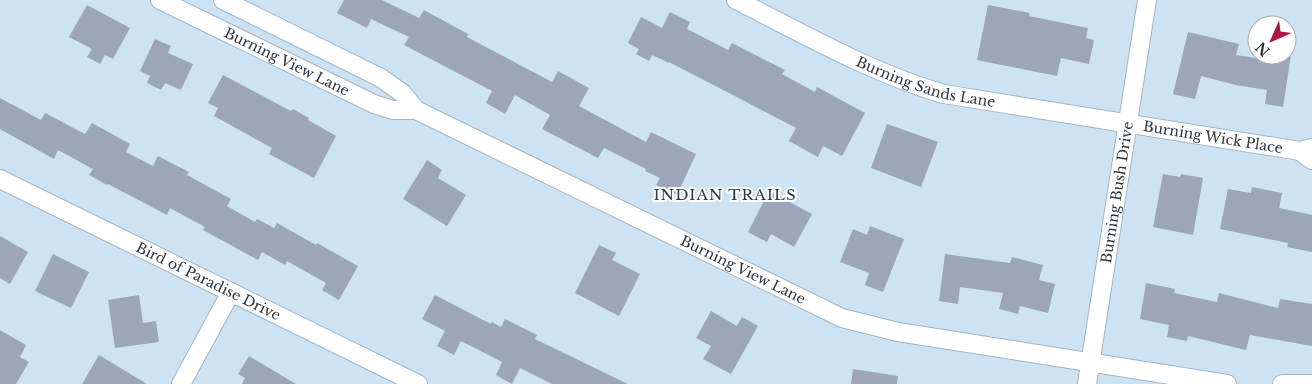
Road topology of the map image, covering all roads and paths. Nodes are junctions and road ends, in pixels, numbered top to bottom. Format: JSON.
{"nodes":[{"id":1,"x":160,"y":0,"type":"edge"},
{"id":2,"x":223,"y":0,"type":"edge"},
{"id":3,"x":736,"y":0,"type":"edge"},
{"id":4,"x":1147,"y":0,"type":"edge"},
{"id":5,"x":416,"y":110,"type":"junction"},
{"id":6,"x":1127,"y":124,"type":"junction"},
{"id":7,"x":1308,"y":153,"type":"edge"},
{"id":8,"x":0,"y":179,"type":"edge"},
{"id":9,"x":231,"y":292,"type":"junction"},
{"id":10,"x":1090,"y":363,"type":"junction"},
{"id":11,"x":182,"y":384,"type":"edge"},
{"id":12,"x":418,"y":384,"type":"edge"},
{"id":13,"x":1087,"y":384,"type":"edge"},
{"id":14,"x":1227,"y":384,"type":"edge"},
{"id":15,"x":1282,"y":384,"type":"edge"},
{"id":16,"x":1312,"y":384,"type":"edge"}],
"edges":[{"from":1,"to":5,"type":"street","name":"Burning View Lane"},
{"from":2,"to":5,"type":"street","name":"Burning View Lane"},
{"from":3,"to":6,"type":"street","name":"Burning Sands Lane"},
{"from":4,"to":6,"type":"street","name":"Burning Bush Drive"},
{"from":5,"to":10,"type":"street","name":"Burning View Lane"},
{"from":6,"to":7,"type":"street","name":"Burning Wick Place"},
{"from":6,"to":10,"type":"street","name":"Burning Bush Drive"},
{"from":8,"to":9,"type":"street","name":"Bird of Paradise Drive"},
{"from":9,"to":11,"type":"street"},
{"from":9,"to":12,"type":"street","name":"Bird of Paradise Drive"},
{"from":10,"to":13,"type":"street","name":"Burning Bush Drive"},
{"from":10,"to":14,"type":"street","name":"Burning View Lane"},
{"from":15,"to":16,"type":"street"}]}
